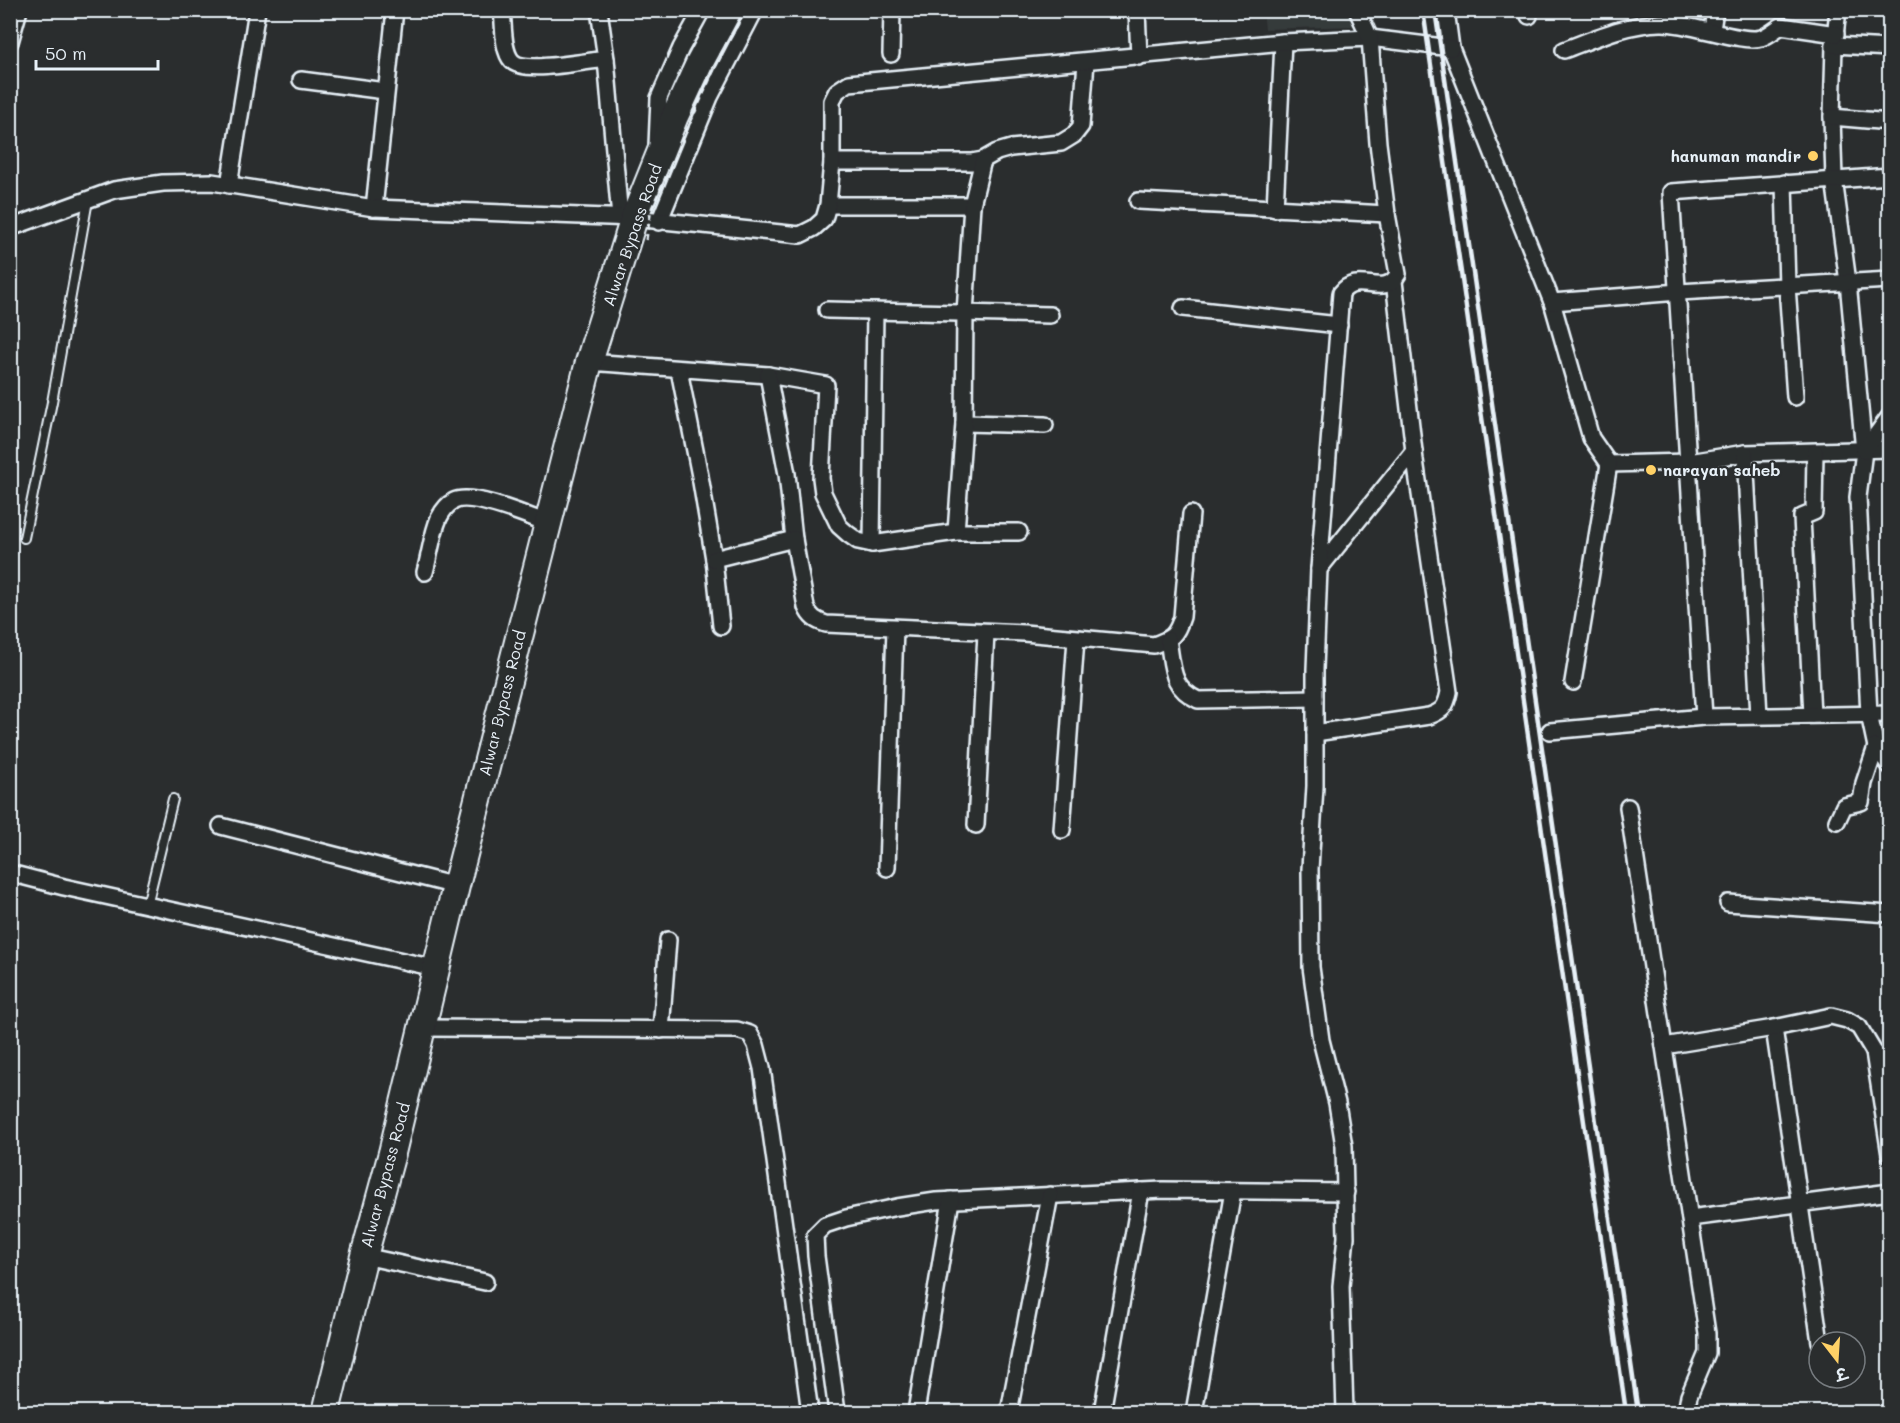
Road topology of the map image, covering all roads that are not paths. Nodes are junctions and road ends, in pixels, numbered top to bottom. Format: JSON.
{"nodes":[{"id":1,"x":19,"y":10,"type":"edge"},
{"id":2,"x":257,"y":10,"type":"edge"},
{"id":3,"x":395,"y":10,"type":"edge"},
{"id":4,"x":502,"y":10,"type":"edge"},
{"id":5,"x":599,"y":10,"type":"edge"},
{"id":6,"x":702,"y":10,"type":"edge"},
{"id":7,"x":728,"y":10,"type":"edge"},
{"id":8,"x":755,"y":10,"type":"edge"},
{"id":9,"x":892,"y":10,"type":"edge"},
{"id":10,"x":1137,"y":10,"type":"edge"},
{"id":11,"x":1358,"y":10,"type":"edge"},
{"id":12,"x":1446,"y":10,"type":"edge"},
{"id":13,"x":1715,"y":10,"type":"edge"},
{"id":14,"x":1838,"y":10,"type":"edge"},
{"id":15,"x":1712,"y":30,"type":"junction"},
{"id":16,"x":1370,"y":38,"type":"junction"},
{"id":17,"x":1835,"y":40,"type":"junction"},
{"id":18,"x":10,"y":42,"type":"edge"},
{"id":19,"x":1284,"y":42,"type":"junction"},
{"id":20,"x":1451,"y":48,"type":"junction"},
{"id":21,"x":1890,"y":48,"type":"edge"},
{"id":22,"x":1564,"y":50,"type":"dead end"},
{"id":23,"x":891,"y":54,"type":"dead end"},
{"id":24,"x":1139,"y":57,"type":"junction"},
{"id":25,"x":606,"y":59,"type":"junction"},
{"id":26,"x":1086,"y":62,"type":"junction"},
{"id":27,"x":301,"y":80,"type":"dead end"},
{"id":28,"x":385,"y":91,"type":"junction"},
{"id":29,"x":1832,"y":117,"type":"junction"},
{"id":30,"x":1890,"y":122,"type":"edge"},
{"id":31,"x":983,"y":160,"type":"junction"},
{"id":32,"x":832,"y":162,"type":"junction"},
{"id":33,"x":656,"y":163,"type":"junction"},
{"id":34,"x":1890,"y":176,"type":"edge"},
{"id":35,"x":1834,"y":179,"type":"junction"},
{"id":36,"x":1784,"y":183,"type":"junction"},
{"id":37,"x":229,"y":185,"type":"junction"},
{"id":38,"x":88,"y":200,"type":"junction"},
{"id":39,"x":1138,"y":201,"type":"dead end"},
{"id":40,"x":828,"y":205,"type":"junction"},
{"id":41,"x":972,"y":205,"type":"junction"},
{"id":42,"x":374,"y":208,"type":"junction"},
{"id":43,"x":1275,"y":209,"type":"junction"},
{"id":44,"x":1387,"y":214,"type":"junction"},
{"id":45,"x":659,"y":222,"type":"junction"},
{"id":46,"x":633,"y":225,"type":"junction"},
{"id":47,"x":10,"y":228,"type":"edge"},
{"id":48,"x":1890,"y":280,"type":"edge"},
{"id":49,"x":1394,"y":281,"type":"junction"},
{"id":50,"x":1848,"y":282,"type":"junction"},
{"id":51,"x":1787,"y":286,"type":"junction"},
{"id":52,"x":1679,"y":292,"type":"junction"},
{"id":53,"x":1552,"y":302,"type":"junction"},
{"id":54,"x":1183,"y":308,"type":"dead end"},
{"id":55,"x":827,"y":310,"type":"dead end"},
{"id":56,"x":875,"y":311,"type":"junction"},
{"id":57,"x":965,"y":313,"type":"junction"},
{"id":58,"x":1050,"y":315,"type":"dead end"},
{"id":59,"x":1339,"y":325,"type":"junction"},
{"id":60,"x":590,"y":362,"type":"junction"},
{"id":61,"x":679,"y":370,"type":"junction"},
{"id":62,"x":768,"y":375,"type":"junction"},
{"id":63,"x":1795,"y":397,"type":"dead end"},
{"id":64,"x":1890,"y":416,"type":"edge"},
{"id":65,"x":964,"y":423,"type":"junction"},
{"id":66,"x":1045,"y":425,"type":"dead end"},
{"id":67,"x":1890,"y":449,"type":"edge"},
{"id":68,"x":1414,"y":451,"type":"junction"},
{"id":69,"x":1864,"y":451,"type":"junction"},
{"id":70,"x":1815,"y":452,"type":"junction"},
{"id":71,"x":1745,"y":453,"type":"junction"},
{"id":72,"x":1689,"y":462,"type":"junction"},
{"id":73,"x":1610,"y":464,"type":"junction"},
{"id":74,"x":1191,"y":514,"type":"dead end"},
{"id":75,"x":547,"y":523,"type":"junction"},
{"id":76,"x":956,"y":532,"type":"junction"},
{"id":77,"x":1019,"y":532,"type":"dead end"},
{"id":78,"x":24,"y":538,"type":"dead end"},
{"id":79,"x":794,"y":539,"type":"junction"},
{"id":80,"x":872,"y":544,"type":"junction"},
{"id":81,"x":714,"y":558,"type":"junction"},
{"id":82,"x":1319,"y":569,"type":"junction"},
{"id":83,"x":425,"y":572,"type":"dead end"},
{"id":84,"x":721,"y":626,"type":"dead end"},
{"id":85,"x":895,"y":628,"type":"junction"},
{"id":86,"x":986,"y":633,"type":"junction"},
{"id":87,"x":1077,"y":639,"type":"junction"},
{"id":88,"x":1168,"y":640,"type":"junction"},
{"id":89,"x":1573,"y":682,"type":"dead end"},
{"id":90,"x":1315,"y":698,"type":"junction"},
{"id":91,"x":1869,"y":714,"type":"junction"},
{"id":92,"x":1890,"y":714,"type":"edge"},
{"id":93,"x":1812,"y":715,"type":"junction"},
{"id":94,"x":1759,"y":716,"type":"junction"},
{"id":95,"x":1704,"y":717,"type":"junction"},
{"id":96,"x":1550,"y":731,"type":"dead end"},
{"id":97,"x":1315,"y":733,"type":"junction"},
{"id":98,"x":1876,"y":747,"type":"junction"},
{"id":99,"x":1890,"y":766,"type":"edge"},
{"id":100,"x":173,"y":799,"type":"dead end"},
{"id":101,"x":1628,"y":807,"type":"dead end"},
{"id":102,"x":1837,"y":821,"type":"dead end"},
{"id":103,"x":976,"y":825,"type":"dead end"},
{"id":104,"x":221,"y":826,"type":"dead end"},
{"id":105,"x":1062,"y":830,"type":"dead end"},
{"id":106,"x":887,"y":868,"type":"dead end"},
{"id":107,"x":10,"y":873,"type":"edge"},
{"id":108,"x":456,"y":886,"type":"junction"},
{"id":109,"x":1728,"y":903,"type":"dead end"},
{"id":110,"x":147,"y":905,"type":"junction"},
{"id":111,"x":1890,"y":914,"type":"edge"},
{"id":112,"x":668,"y":939,"type":"dead end"},
{"id":113,"x":435,"y":968,"type":"junction"},
{"id":114,"x":422,"y":1028,"type":"junction"},
{"id":115,"x":1774,"y":1028,"type":"junction"},
{"id":116,"x":661,"y":1030,"type":"junction"},
{"id":117,"x":1664,"y":1046,"type":"junction"},
{"id":118,"x":1874,"y":1052,"type":"junction"},
{"id":119,"x":1890,"y":1065,"type":"edge"},
{"id":120,"x":1890,"y":1155,"type":"edge"},
{"id":121,"x":1141,"y":1191,"type":"junction"},
{"id":122,"x":1233,"y":1191,"type":"junction"},
{"id":123,"x":1346,"y":1192,"type":"junction"},
{"id":124,"x":1890,"y":1192,"type":"edge"},
{"id":125,"x":1050,"y":1195,"type":"junction"},
{"id":126,"x":951,"y":1200,"type":"junction"},
{"id":127,"x":1800,"y":1203,"type":"junction"},
{"id":128,"x":1690,"y":1218,"type":"junction"},
{"id":129,"x":364,"y":1256,"type":"junction"},
{"id":130,"x":485,"y":1282,"type":"dead end"},
{"id":131,"x":1818,"y":1330,"type":"edge"},
{"id":132,"x":326,"y":1413,"type":"edge"},
{"id":133,"x":810,"y":1413,"type":"edge"},
{"id":134,"x":837,"y":1413,"type":"edge"},
{"id":135,"x":916,"y":1413,"type":"edge"},
{"id":136,"x":1009,"y":1413,"type":"edge"},
{"id":137,"x":1102,"y":1413,"type":"edge"},
{"id":138,"x":1194,"y":1413,"type":"edge"},
{"id":139,"x":1345,"y":1413,"type":"edge"},
{"id":140,"x":1686,"y":1413,"type":"edge"}],
"edges":[{"from":1,"to":18,"type":"street"},
{"from":2,"to":37,"type":"street"},
{"from":3,"to":28,"type":"street"},
{"from":4,"to":25,"type":"street"},
{"from":5,"to":25,"type":"street"},
{"from":6,"to":33,"type":"street"},
{"from":7,"to":33,"type":"highway","name":"Alwar Bypass Road"},
{"from":8,"to":45,"type":"street"},
{"from":9,"to":23,"type":"street"},
{"from":10,"to":24,"type":"street"},
{"from":11,"to":16,"type":"street"},
{"from":12,"to":20,"type":"street"},
{"from":13,"to":15,"type":"street"},
{"from":14,"to":17,"type":"street"},
{"from":15,"to":17,"type":"street"},
{"from":15,"to":22,"type":"street"},
{"from":16,"to":19,"type":"street"},
{"from":16,"to":20,"type":"street"},
{"from":16,"to":44,"type":"street"},
{"from":17,"to":21,"type":"street"},
{"from":17,"to":29,"type":"street"},
{"from":19,"to":24,"type":"street"},
{"from":19,"to":43,"type":"street"},
{"from":20,"to":53,"type":"street"},
{"from":24,"to":26,"type":"street"},
{"from":25,"to":46,"type":"street"},
{"from":26,"to":31,"type":"street"},
{"from":26,"to":32,"type":"street"},
{"from":27,"to":28,"type":"street"},
{"from":28,"to":42,"type":"street"},
{"from":29,"to":30,"type":"street"},
{"from":29,"to":35,"type":"street"},
{"from":31,"to":32,"type":"street"},
{"from":31,"to":41,"type":"street"},
{"from":32,"to":40,"type":"street"},
{"from":33,"to":46,"type":"highway","name":"Alwar Bypass Road"},
{"from":34,"to":35,"type":"street"},
{"from":35,"to":36,"type":"street"},
{"from":35,"to":50,"type":"street"},
{"from":36,"to":51,"type":"street"},
{"from":36,"to":52,"type":"street"},
{"from":37,"to":38,"type":"street"},
{"from":37,"to":42,"type":"street"},
{"from":38,"to":47,"type":"street"},
{"from":38,"to":78,"type":"lane"},
{"from":39,"to":43,"type":"street"},
{"from":40,"to":41,"type":"street"},
{"from":40,"to":45,"type":"street"},
{"from":41,"to":57,"type":"street"},
{"from":42,"to":46,"type":"street"},
{"from":43,"to":44,"type":"street"},
{"from":44,"to":49,"type":"street"},
{"from":45,"to":46,"type":"street"},
{"from":46,"to":60,"type":"highway","name":"Alwar Bypass Road"},
{"from":48,"to":50,"type":"street"},
{"from":49,"to":59,"type":"street"},
{"from":49,"to":68,"type":"street"},
{"from":50,"to":51,"type":"street"},
{"from":50,"to":69,"type":"street"},
{"from":51,"to":52,"type":"street"},
{"from":51,"to":63,"type":"street"},
{"from":52,"to":53,"type":"street"},
{"from":52,"to":72,"type":"street"},
{"from":53,"to":73,"type":"street"},
{"from":54,"to":59,"type":"street"},
{"from":55,"to":56,"type":"street"},
{"from":56,"to":57,"type":"street"},
{"from":56,"to":80,"type":"street"},
{"from":57,"to":58,"type":"street"},
{"from":57,"to":65,"type":"street"},
{"from":59,"to":82,"type":"street"},
{"from":60,"to":61,"type":"street"},
{"from":60,"to":75,"type":"highway","name":"Alwar Bypass Road"},
{"from":61,"to":62,"type":"street"},
{"from":61,"to":81,"type":"street"},
{"from":62,"to":79,"type":"street"},
{"from":62,"to":80,"type":"street"},
{"from":64,"to":69,"type":"street"},
{"from":65,"to":66,"type":"street"},
{"from":65,"to":76,"type":"street"},
{"from":67,"to":69,"type":"street"},
{"from":68,"to":82,"type":"street"},
{"from":68,"to":97,"type":"street"},
{"from":69,"to":70,"type":"street"},
{"from":69,"to":91,"type":"street"},
{"from":70,"to":71,"type":"street"},
{"from":70,"to":93,"type":"street"},
{"from":71,"to":72,"type":"street"},
{"from":71,"to":94,"type":"street"},
{"from":72,"to":73,"type":"street"},
{"from":72,"to":95,"type":"street"},
{"from":73,"to":89,"type":"street"},
{"from":74,"to":88,"type":"street"},
{"from":75,"to":83,"type":"street"},
{"from":75,"to":108,"type":"highway","name":"Alwar Bypass Road"},
{"from":76,"to":77,"type":"street"},
{"from":76,"to":80,"type":"street"},
{"from":79,"to":81,"type":"street"},
{"from":79,"to":85,"type":"street"},
{"from":81,"to":84,"type":"street"},
{"from":82,"to":90,"type":"street"},
{"from":85,"to":86,"type":"street"},
{"from":85,"to":106,"type":"street"},
{"from":86,"to":87,"type":"street"},
{"from":86,"to":103,"type":"street"},
{"from":87,"to":88,"type":"street"},
{"from":87,"to":105,"type":"street"},
{"from":88,"to":90,"type":"street"},
{"from":90,"to":97,"type":"street"},
{"from":91,"to":92,"type":"street"},
{"from":91,"to":93,"type":"street"},
{"from":91,"to":98,"type":"street"},
{"from":93,"to":94,"type":"street"},
{"from":94,"to":95,"type":"street"},
{"from":95,"to":96,"type":"street"},
{"from":97,"to":123,"type":"street"},
{"from":98,"to":99,"type":"street"},
{"from":98,"to":102,"type":"street"},
{"from":100,"to":110,"type":"lane"},
{"from":101,"to":117,"type":"street"},
{"from":104,"to":108,"type":"street"},
{"from":107,"to":110,"type":"street"},
{"from":108,"to":113,"type":"highway","name":"Alwar Bypass Road"},
{"from":109,"to":111,"type":"street"},
{"from":110,"to":113,"type":"street"},
{"from":112,"to":116,"type":"street"},
{"from":113,"to":114,"type":"highway","name":"Alwar Bypass Road"},
{"from":114,"to":116,"type":"street"},
{"from":114,"to":129,"type":"highway","name":"Alwar Bypass Road"},
{"from":115,"to":117,"type":"street"},
{"from":115,"to":118,"type":"street"},
{"from":115,"to":127,"type":"street"},
{"from":116,"to":133,"type":"street"},
{"from":117,"to":128,"type":"street"},
{"from":118,"to":119,"type":"street"},
{"from":118,"to":120,"type":"street"},
{"from":121,"to":122,"type":"street"},
{"from":121,"to":125,"type":"street"},
{"from":121,"to":137,"type":"street"},
{"from":122,"to":123,"type":"street"},
{"from":122,"to":138,"type":"street"},
{"from":123,"to":139,"type":"street"},
{"from":124,"to":127,"type":"street"},
{"from":125,"to":126,"type":"street"},
{"from":125,"to":136,"type":"street"},
{"from":126,"to":134,"type":"street"},
{"from":126,"to":135,"type":"street"},
{"from":127,"to":128,"type":"street"},
{"from":127,"to":131,"type":"street"},
{"from":128,"to":140,"type":"street"},
{"from":129,"to":130,"type":"street"},
{"from":129,"to":132,"type":"highway","name":"Alwar Bypass Road"}]}
